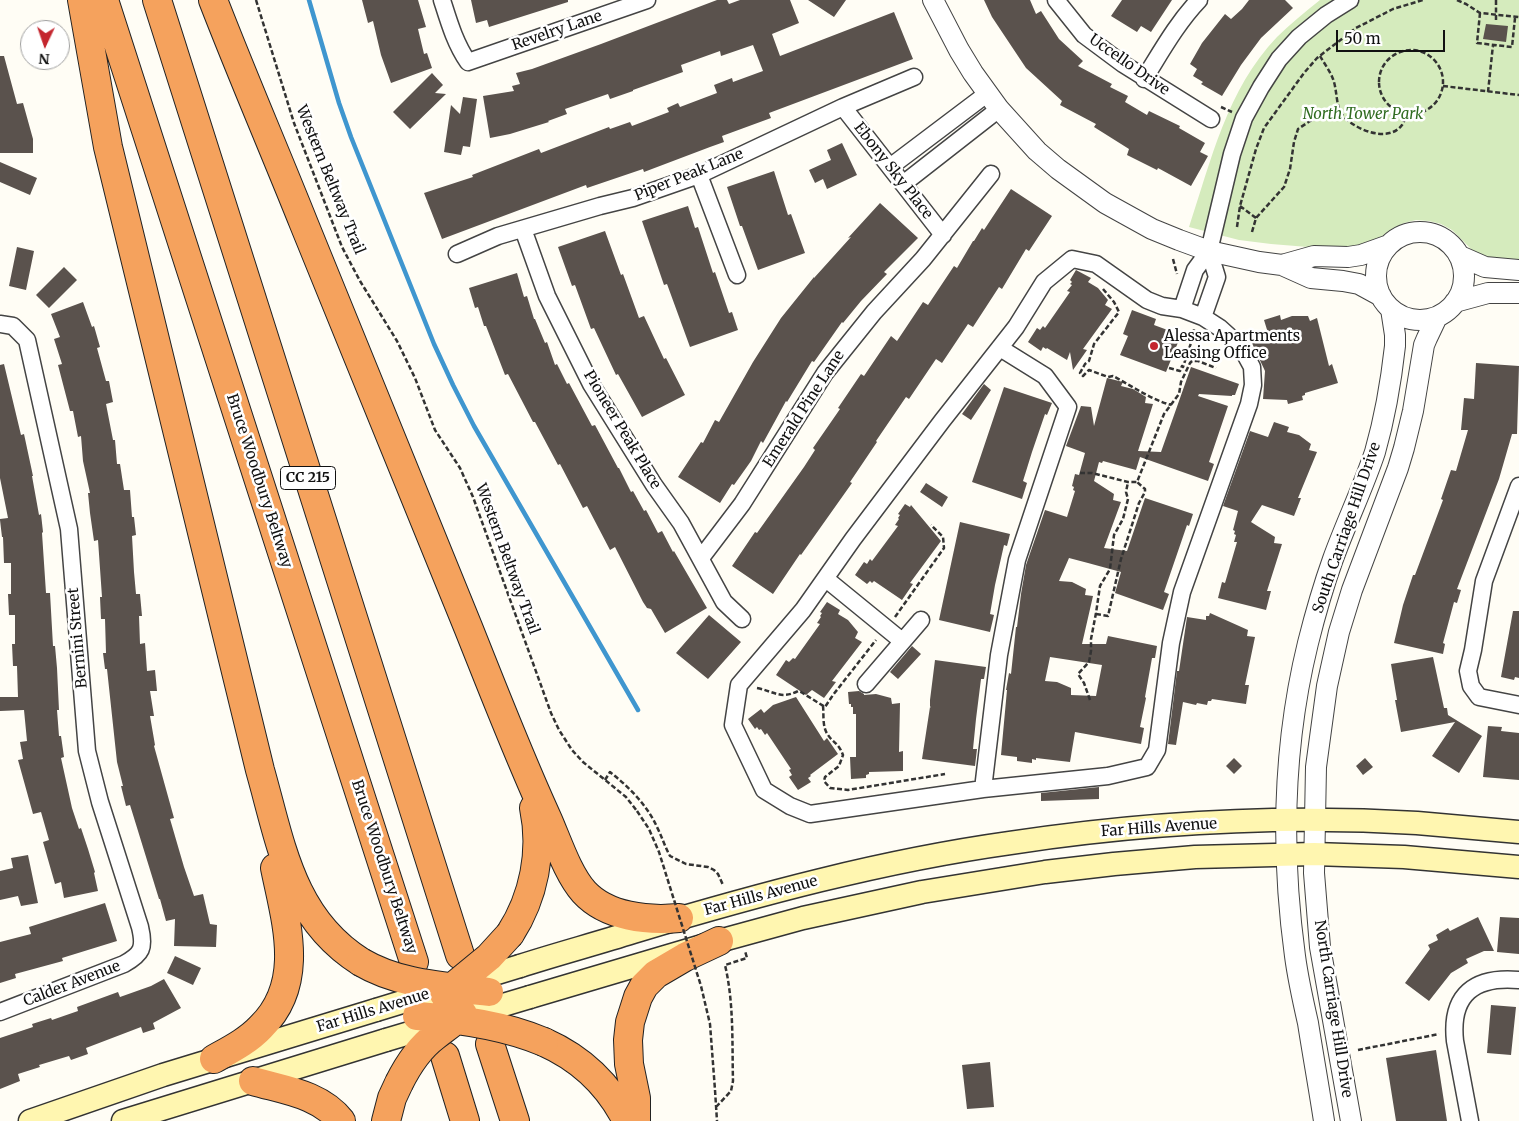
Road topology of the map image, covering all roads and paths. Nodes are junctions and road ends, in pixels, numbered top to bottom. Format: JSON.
{"nodes":[{"id":1,"x":82,"y":0,"type":"edge"},
{"id":2,"x":104,"y":0,"type":"edge"},
{"id":3,"x":157,"y":0,"type":"edge"},
{"id":4,"x":213,"y":0,"type":"edge"},
{"id":5,"x":256,"y":0,"type":"edge"},
{"id":6,"x":442,"y":0,"type":"edge"},
{"id":7,"x":647,"y":0,"type":"edge"},
{"id":8,"x":933,"y":0,"type":"edge"},
{"id":9,"x":1056,"y":0,"type":"edge"},
{"id":10,"x":1199,"y":0,"type":"edge"},
{"id":11,"x":1350,"y":0,"type":"edge"},
{"id":12,"x":1423,"y":0,"type":"edge"},
{"id":13,"x":1457,"y":0,"type":"edge"},
{"id":14,"x":1496,"y":0,"type":"edge"},
{"id":15,"x":1480,"y":13,"type":"junction"},
{"id":16,"x":1496,"y":14,"type":"junction"},
{"id":17,"x":1517,"y":18,"type":"edge"},
{"id":18,"x":1496,"y":20,"type":"dead end"},
{"id":19,"x":1493,"y":45,"type":"junction"},
{"id":20,"x":1320,"y":56,"type":"junction"},
{"id":21,"x":914,"y":77,"type":"dead end"},
{"id":22,"x":1144,"y":79,"type":"junction"},
{"id":23,"x":1443,"y":86,"type":"junction"},
{"id":24,"x":1488,"y":92,"type":"junction"},
{"id":25,"x":1519,"y":95,"type":"edge"},
{"id":26,"x":994,"y":101,"type":"junction"},
{"id":27,"x":843,"y":107,"type":"junction"},
{"id":28,"x":1341,"y":112,"type":"junction"},
{"id":29,"x":1406,"y":114,"type":"junction"},
{"id":30,"x":1244,"y":118,"type":"junction"},
{"id":31,"x":1211,"y":119,"type":"joint"},
{"id":32,"x":890,"y":167,"type":"junction"},
{"id":33,"x":991,"y":174,"type":"dead end"},
{"id":34,"x":699,"y":175,"type":"junction"},
{"id":35,"x":903,"y":184,"type":"junction"},
{"id":36,"x":1240,"y":206,"type":"junction"},
{"id":37,"x":1256,"y":218,"type":"junction"},
{"id":38,"x":1237,"y":227,"type":"dead end"},
{"id":39,"x":523,"y":229,"type":"junction"},
{"id":40,"x":1252,"y":232,"type":"dead end"},
{"id":41,"x":943,"y":235,"type":"junction"},
{"id":42,"x":1389,"y":245,"type":"junction"},
{"id":43,"x":1208,"y":251,"type":"junction"},
{"id":44,"x":456,"y":254,"type":"dead end"},
{"id":45,"x":1460,"y":256,"type":"junction"},
{"id":46,"x":1173,"y":259,"type":"dead end"},
{"id":47,"x":1282,"y":265,"type":"junction"},
{"id":48,"x":1519,"y":270,"type":"edge"},
{"id":49,"x":737,"y":275,"type":"dead end"},
{"id":50,"x":1177,"y":277,"type":"dead end"},
{"id":51,"x":1103,"y":289,"type":"dead end"},
{"id":52,"x":1519,"y":294,"type":"edge"},
{"id":53,"x":1386,"y":302,"type":"junction"},
{"id":54,"x":1456,"y":302,"type":"junction"},
{"id":55,"x":1182,"y":309,"type":"junction"},
{"id":56,"x":1437,"y":316,"type":"junction"},
{"id":57,"x":1198,"y":321,"type":"junction"},
{"id":58,"x":7,"y":325,"type":"edge"},
{"id":59,"x":1000,"y":348,"type":"junction"},
{"id":60,"x":1169,"y":368,"type":"dead end"},
{"id":61,"x":1216,"y":368,"type":"dead end"},
{"id":62,"x":1171,"y":405,"type":"junction"},
{"id":63,"x":1080,"y":473,"type":"dead end"},
{"id":64,"x":1128,"y":482,"type":"junction"},
{"id":65,"x":1137,"y":482,"type":"junction"},
{"id":66,"x":1519,"y":486,"type":"edge"},
{"id":67,"x":931,"y":525,"type":"dead end"},
{"id":68,"x":1511,"y":527,"type":"edge"},
{"id":69,"x":701,"y":558,"type":"junction"},
{"id":70,"x":826,"y":580,"type":"junction"},
{"id":71,"x":1096,"y":614,"type":"junction"},
{"id":72,"x":742,"y":619,"type":"dead end"},
{"id":73,"x":921,"y":620,"type":"dead end"},
{"id":74,"x":892,"y":621,"type":"dead end"},
{"id":75,"x":880,"y":635,"type":"dead end"},
{"id":76,"x":902,"y":641,"type":"junction"},
{"id":77,"x":866,"y":684,"type":"dead end"},
{"id":78,"x":756,"y":688,"type":"dead end"},
{"id":79,"x":1090,"y":700,"type":"dead end"},
{"id":80,"x":1519,"y":705,"type":"edge"},
{"id":81,"x":823,"y":706,"type":"junction"},
{"id":82,"x":518,"y":754,"type":"junction"},
{"id":83,"x":260,"y":770,"type":"junction"},
{"id":84,"x":945,"y":774,"type":"dead end"},
{"id":85,"x":605,"y":780,"type":"junction"},
{"id":86,"x":983,"y":789,"type":"junction"},
{"id":87,"x":1519,"y":832,"type":"edge"},
{"id":88,"x":1314,"y":837,"type":"junction"},
{"id":89,"x":1286,"y":838,"type":"junction"},
{"id":90,"x":1519,"y":867,"type":"edge"},
{"id":91,"x":723,"y":885,"type":"dead end"},
{"id":92,"x":680,"y":918,"type":"junction"},
{"id":93,"x":732,"y":945,"type":"junction"},
{"id":94,"x":140,"y":952,"type":"joint"},
{"id":95,"x":460,"y":955,"type":"dead end"},
{"id":96,"x":414,"y":962,"type":"dead end"},
{"id":97,"x":520,"y":966,"type":"junction"},
{"id":98,"x":1519,"y":980,"type":"edge"},
{"id":99,"x":452,"y":987,"type":"junction"},
{"id":100,"x":489,"y":992,"type":"junction"},
{"id":101,"x":530,"y":997,"type":"junction"},
{"id":102,"x":376,"y":1010,"type":"junction"},
{"id":103,"x":0,"y":1012,"type":"edge"},
{"id":104,"x":417,"y":1016,"type":"junction"},
{"id":105,"x":458,"y":1019,"type":"junction"},
{"id":106,"x":1440,"y":1034,"type":"dead end"},
{"id":107,"x":386,"y":1040,"type":"junction"},
{"id":108,"x":490,"y":1044,"type":"dead end"},
{"id":109,"x":1358,"y":1050,"type":"dead end"},
{"id":110,"x":445,"y":1056,"type":"dead end"},
{"id":111,"x":214,"y":1059,"type":"junction"},
{"id":112,"x":253,"y":1081,"type":"junction"},
{"id":113,"x":716,"y":1107,"type":"junction"},
{"id":114,"x":30,"y":1121,"type":"edge"},
{"id":115,"x":123,"y":1121,"type":"edge"},
{"id":116,"x":341,"y":1121,"type":"edge"},
{"id":117,"x":386,"y":1121,"type":"edge"},
{"id":118,"x":465,"y":1121,"type":"edge"},
{"id":119,"x":515,"y":1121,"type":"edge"},
{"id":120,"x":627,"y":1121,"type":"edge"},
{"id":121,"x":636,"y":1121,"type":"edge"},
{"id":122,"x":717,"y":1121,"type":"edge"},
{"id":123,"x":1324,"y":1121,"type":"edge"},
{"id":124,"x":1351,"y":1121,"type":"edge"},
{"id":125,"x":1470,"y":1121,"type":"edge"}],
"edges":[{"from":1,"to":83,"type":"highway"},
{"from":2,"to":96,"type":"highway","name":"Bruce Woodbury Beltway","number":"CC 215"},
{"from":3,"to":95,"type":"highway","number":"CC 215"},
{"from":4,"to":82,"type":"highway"},
{"from":5,"to":85,"type":"path","name":"Western Beltway Trail"},
{"from":6,"to":7,"type":"street","name":"Revelry Lane"},
{"from":8,"to":26,"type":"street"},
{"from":9,"to":22,"type":"street","name":"Uccello Drive"},
{"from":10,"to":22,"type":"street"},
{"from":11,"to":30,"type":"street"},
{"from":12,"to":20,"type":"path"},
{"from":13,"to":15,"type":"path"},
{"from":14,"to":16,"type":"path"},
{"from":15,"to":16,"type":"path"},
{"from":15,"to":19,"type":"path"},
{"from":16,"to":17,"type":"path"},
{"from":16,"to":18,"type":"path"},
{"from":17,"to":19,"type":"path"},
{"from":19,"to":24,"type":"path"},
{"from":20,"to":28,"type":"path"},
{"from":20,"to":36,"type":"path"},
{"from":21,"to":27,"type":"street","name":"Piper Peak Lane"},
{"from":22,"to":31,"type":"street","name":"Uccello Drive"},
{"from":23,"to":24,"type":"path"},
{"from":23,"to":29,"type":"path"},
{"from":23,"to":29,"type":"path"},
{"from":24,"to":25,"type":"path"},
{"from":26,"to":32,"type":"street"},
{"from":26,"to":35,"type":"street"},
{"from":26,"to":43,"type":"street"},
{"from":27,"to":32,"type":"street","name":"Ebony Sky Place"},
{"from":27,"to":34,"type":"street","name":"Piper Peak Lane"},
{"from":28,"to":29,"type":"path"},
{"from":28,"to":37,"type":"path"},
{"from":30,"to":31,"type":"path"},
{"from":30,"to":43,"type":"street"},
{"from":32,"to":35,"type":"street","name":"Ebony Sky Place"},
{"from":33,"to":41,"type":"street","name":"Emerald Pine Lane"},
{"from":34,"to":39,"type":"street","name":"Piper Peak Lane"},
{"from":34,"to":49,"type":"street"},
{"from":35,"to":41,"type":"street","name":"Ebony Sky Place"},
{"from":36,"to":37,"type":"path"},
{"from":36,"to":38,"type":"path"},
{"from":37,"to":40,"type":"path"},
{"from":39,"to":44,"type":"street","name":"Piper Peak Lane"},
{"from":39,"to":69,"type":"street","name":"Pioneer Peak Place"},
{"from":41,"to":69,"type":"street","name":"Emerald Pine Lane"},
{"from":42,"to":45,"type":"street"},
{"from":42,"to":47,"type":"street"},
{"from":42,"to":53,"type":"street"},
{"from":43,"to":47,"type":"street"},
{"from":43,"to":55,"type":"street"},
{"from":43,"to":57,"type":"street"},
{"from":45,"to":48,"type":"street"},
{"from":45,"to":54,"type":"street"},
{"from":46,"to":50,"type":"path"},
{"from":47,"to":53,"type":"street"},
{"from":51,"to":62,"type":"path"},
{"from":52,"to":54,"type":"street"},
{"from":53,"to":56,"type":"street"},
{"from":53,"to":89,"type":"street","name":"South Carriage Hill Drive"},
{"from":54,"to":56,"type":"street"},
{"from":55,"to":57,"type":"street"},
{"from":55,"to":59,"type":"street"},
{"from":56,"to":88,"type":"street","name":"South Carriage Hill Drive"},
{"from":57,"to":60,"type":"path"},
{"from":57,"to":86,"type":"street"},
{"from":58,"to":94,"type":"street","name":"Bernini Street"},
{"from":59,"to":70,"type":"street"},
{"from":59,"to":86,"type":"street"},
{"from":61,"to":62,"type":"path"},
{"from":62,"to":65,"type":"path"},
{"from":63,"to":64,"type":"path"},
{"from":64,"to":65,"type":"path"},
{"from":64,"to":71,"type":"path"},
{"from":65,"to":71,"type":"path"},
{"from":66,"to":68,"type":"street"},
{"from":67,"to":74,"type":"path"},
{"from":68,"to":80,"type":"street"},
{"from":69,"to":72,"type":"street","name":"Pioneer Peak Place"},
{"from":70,"to":76,"type":"street"},
{"from":70,"to":86,"type":"street"},
{"from":71,"to":79,"type":"path"},
{"from":73,"to":76,"type":"street"},
{"from":75,"to":81,"type":"path"},
{"from":76,"to":77,"type":"street"},
{"from":78,"to":81,"type":"path"},
{"from":81,"to":84,"type":"path"},
{"from":82,"to":92,"type":"highway"},
{"from":82,"to":99,"type":"highway","bridge":true},
{"from":83,"to":99,"type":"highway","bridge":true},
{"from":83,"to":111,"type":"highway"},
{"from":85,"to":91,"type":"path"},
{"from":85,"to":113,"type":"path","name":"Western Beltway Trail","bridge":true},
{"from":87,"to":88,"type":"main road","name":"Far Hills Avenue"},
{"from":88,"to":89,"type":"main road","name":"Far Hills Avenue"},
{"from":88,"to":89,"type":"main road","name":"Far Hills Avenue"},
{"from":88,"to":90,"type":"main road","name":"Far Hills Avenue"},
{"from":88,"to":124,"type":"street","name":"North Carriage Hill Drive"},
{"from":89,"to":92,"type":"main road","name":"Far Hills Avenue"},
{"from":89,"to":93,"type":"main road","name":"Far Hills Avenue"},
{"from":89,"to":123,"type":"street","name":"North Carriage Hill Drive"},
{"from":92,"to":97,"type":"main road","name":"Far Hills Avenue"},
{"from":93,"to":101,"type":"main road","name":"Far Hills Avenue"},
{"from":93,"to":113,"type":"path"},
{"from":93,"to":121,"type":"highway"},
{"from":94,"to":103,"type":"street","name":"Calder Avenue"},
{"from":97,"to":99,"type":"main road","name":"Far Hills Avenue","bridge":true},
{"from":97,"to":100,"type":"highway","bridge":true},
{"from":98,"to":125,"type":"street"},
{"from":99,"to":100,"type":"highway","bridge":true},
{"from":99,"to":102,"type":"main road","name":"Far Hills Avenue","bridge":true},
{"from":99,"to":104,"type":"highway","bridge":true},
{"from":100,"to":101,"type":"highway","bridge":true},
{"from":100,"to":105,"type":"highway","bridge":true},
{"from":101,"to":105,"type":"main road","name":"Far Hills Avenue","bridge":true},
{"from":102,"to":104,"type":"highway","bridge":true},
{"from":102,"to":111,"type":"main road","name":"Far Hills Avenue"},
{"from":104,"to":105,"type":"highway","bridge":true},
{"from":104,"to":107,"type":"highway","bridge":true},
{"from":105,"to":107,"type":"main road","name":"Far Hills Avenue","bridge":true},
{"from":105,"to":117,"type":"highway","bridge":true},
{"from":105,"to":120,"type":"highway","bridge":true},
{"from":106,"to":109,"type":"path"},
{"from":107,"to":112,"type":"main road","name":"Far Hills Avenue"},
{"from":108,"to":119,"type":"highway"},
{"from":110,"to":118,"type":"highway"},
{"from":111,"to":114,"type":"main road","name":"Far Hills Avenue"},
{"from":112,"to":115,"type":"main road","name":"Far Hills Avenue"},
{"from":112,"to":116,"type":"highway"},
{"from":113,"to":122,"type":"path","name":"Western Beltway Trail"}]}
